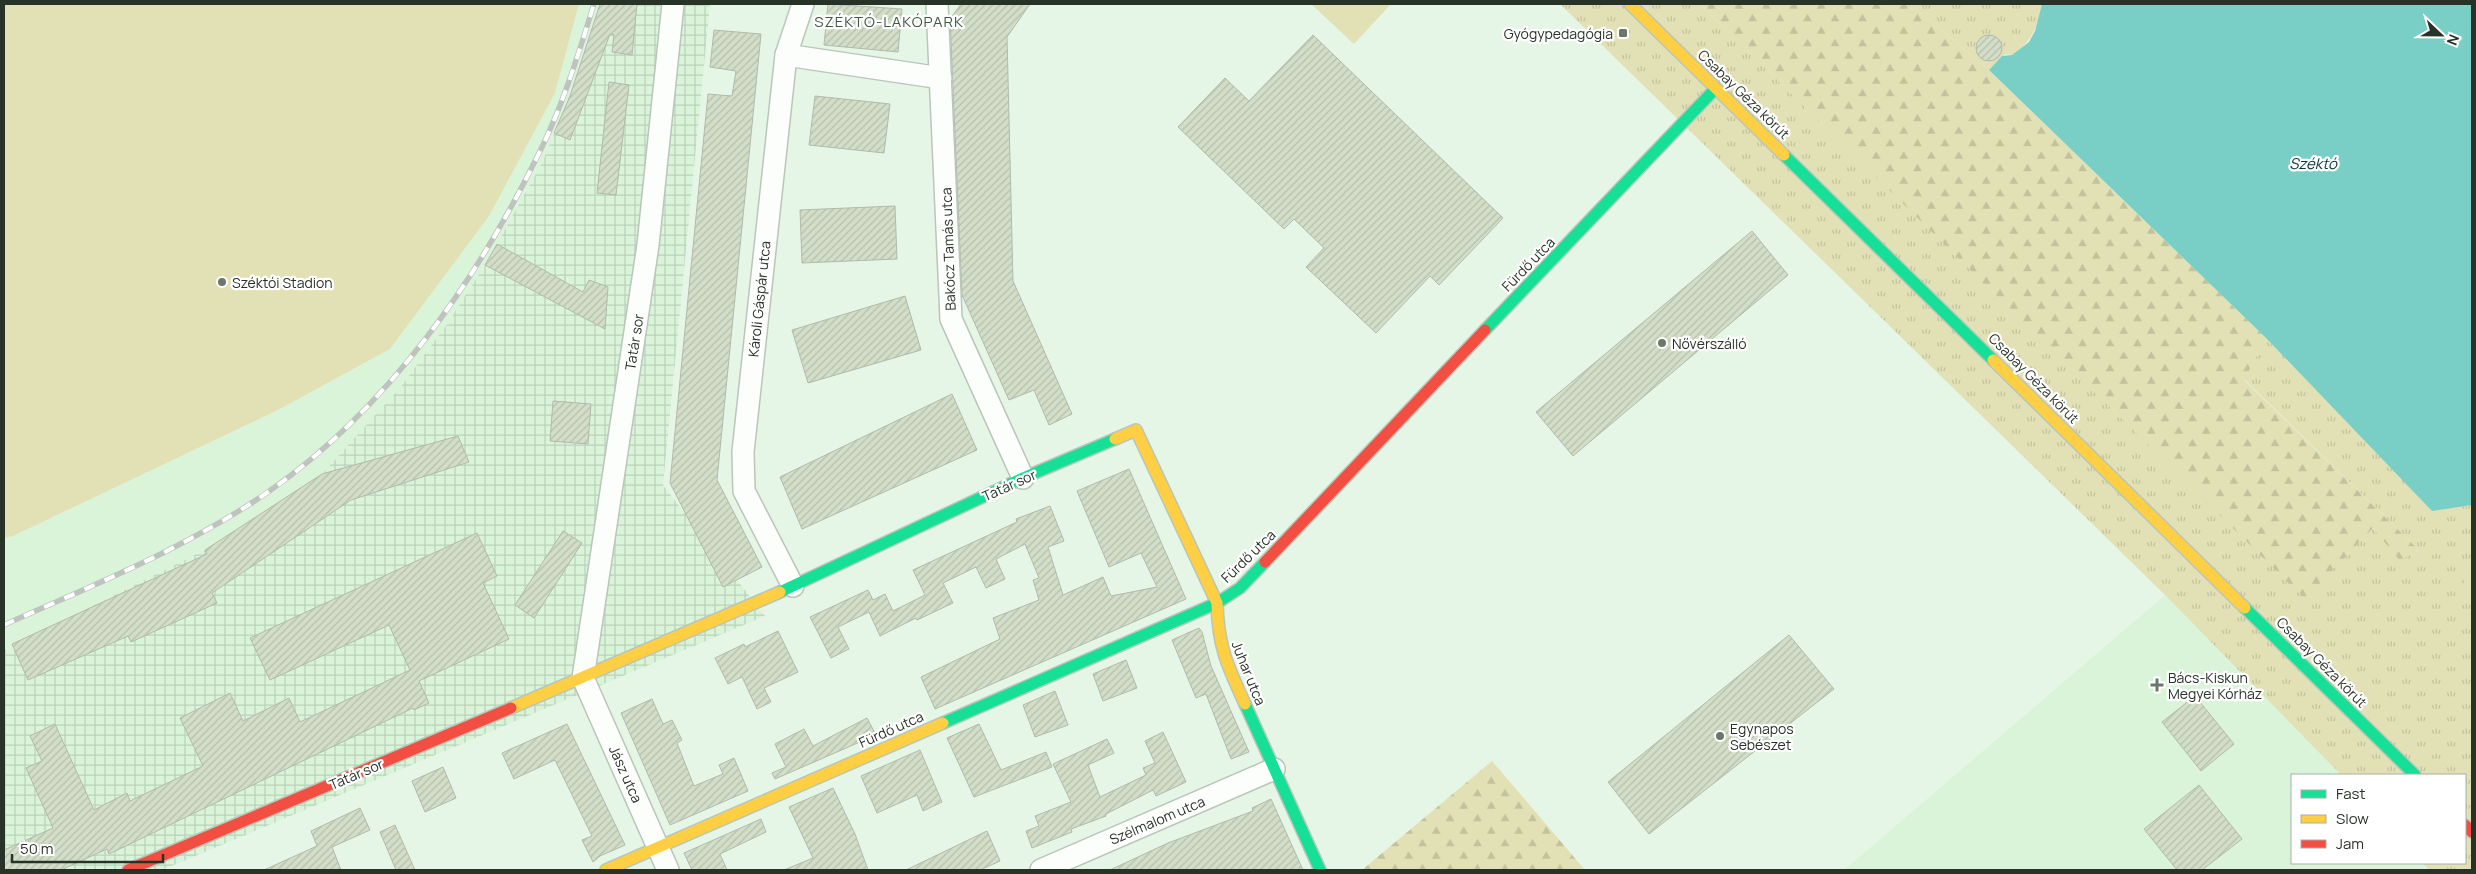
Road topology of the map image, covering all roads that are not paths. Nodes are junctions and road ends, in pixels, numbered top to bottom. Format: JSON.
{"nodes":[{"id":1,"x":673,"y":4,"type":"edge"},
{"id":2,"x":798,"y":4,"type":"edge"},
{"id":3,"x":803,"y":4,"type":"edge"},
{"id":4,"x":937,"y":4,"type":"edge"},
{"id":5,"x":1630,"y":4,"type":"edge"},
{"id":6,"x":786,"y":55,"type":"junction"},
{"id":7,"x":941,"y":78,"type":"junction"},
{"id":8,"x":1716,"y":88,"type":"junction"},
{"id":9,"x":1136,"y":430,"type":"joint"},
{"id":10,"x":1022,"y":478,"type":"junction"},
{"id":11,"x":793,"y":586,"type":"junction"},
{"id":12,"x":1217,"y":603,"type":"junction"},
{"id":13,"x":584,"y":678,"type":"junction"},
{"id":14,"x":1274,"y":769,"type":"junction"},
{"id":15,"x":2414,"y":774,"type":"edge"},
{"id":16,"x":658,"y":847,"type":"junction"},
{"id":17,"x":128,"y":870,"type":"edge"},
{"id":18,"x":606,"y":870,"type":"edge"},
{"id":19,"x":668,"y":870,"type":"edge"},
{"id":20,"x":1041,"y":870,"type":"edge"},
{"id":21,"x":1320,"y":870,"type":"edge"}],
"edges":[{"from":1,"to":13,"type":"street","name":"Tatár sor"},
{"from":2,"to":3,"type":"street"},
{"from":3,"to":6,"type":"street","name":"Károli Gáspár utca"},
{"from":4,"to":7,"type":"street","name":"Bakócz Tamás utca"},
{"from":5,"to":8,"type":"street","name":"Csabay Géza körút"},
{"from":6,"to":7,"type":"street"},
{"from":6,"to":11,"type":"street","name":"Károli Gáspár utca"},
{"from":7,"to":10,"type":"street","name":"Bakócz Tamás utca"},
{"from":8,"to":12,"type":"street","name":"Fürdő utca"},
{"from":8,"to":15,"type":"street","name":"Csabay Géza körút"},
{"from":9,"to":10,"type":"street","name":"Tatár sor"},
{"from":9,"to":12,"type":"street","name":"Juhar utca"},
{"from":10,"to":11,"type":"street","name":"Tatár sor"},
{"from":11,"to":13,"type":"street","name":"Tatár sor"},
{"from":12,"to":14,"type":"street","name":"Juhar utca"},
{"from":12,"to":16,"type":"street","name":"Fürdő utca"},
{"from":13,"to":16,"type":"street","name":"Jász utca"},
{"from":13,"to":17,"type":"street","name":"Tatár sor"},
{"from":14,"to":20,"type":"street","name":"Szélmalom utca"},
{"from":14,"to":21,"type":"street","name":"Juhar utca"},
{"from":16,"to":18,"type":"street","name":"Fürdő utca"},
{"from":16,"to":19,"type":"street","name":"Jász utca"}]}
